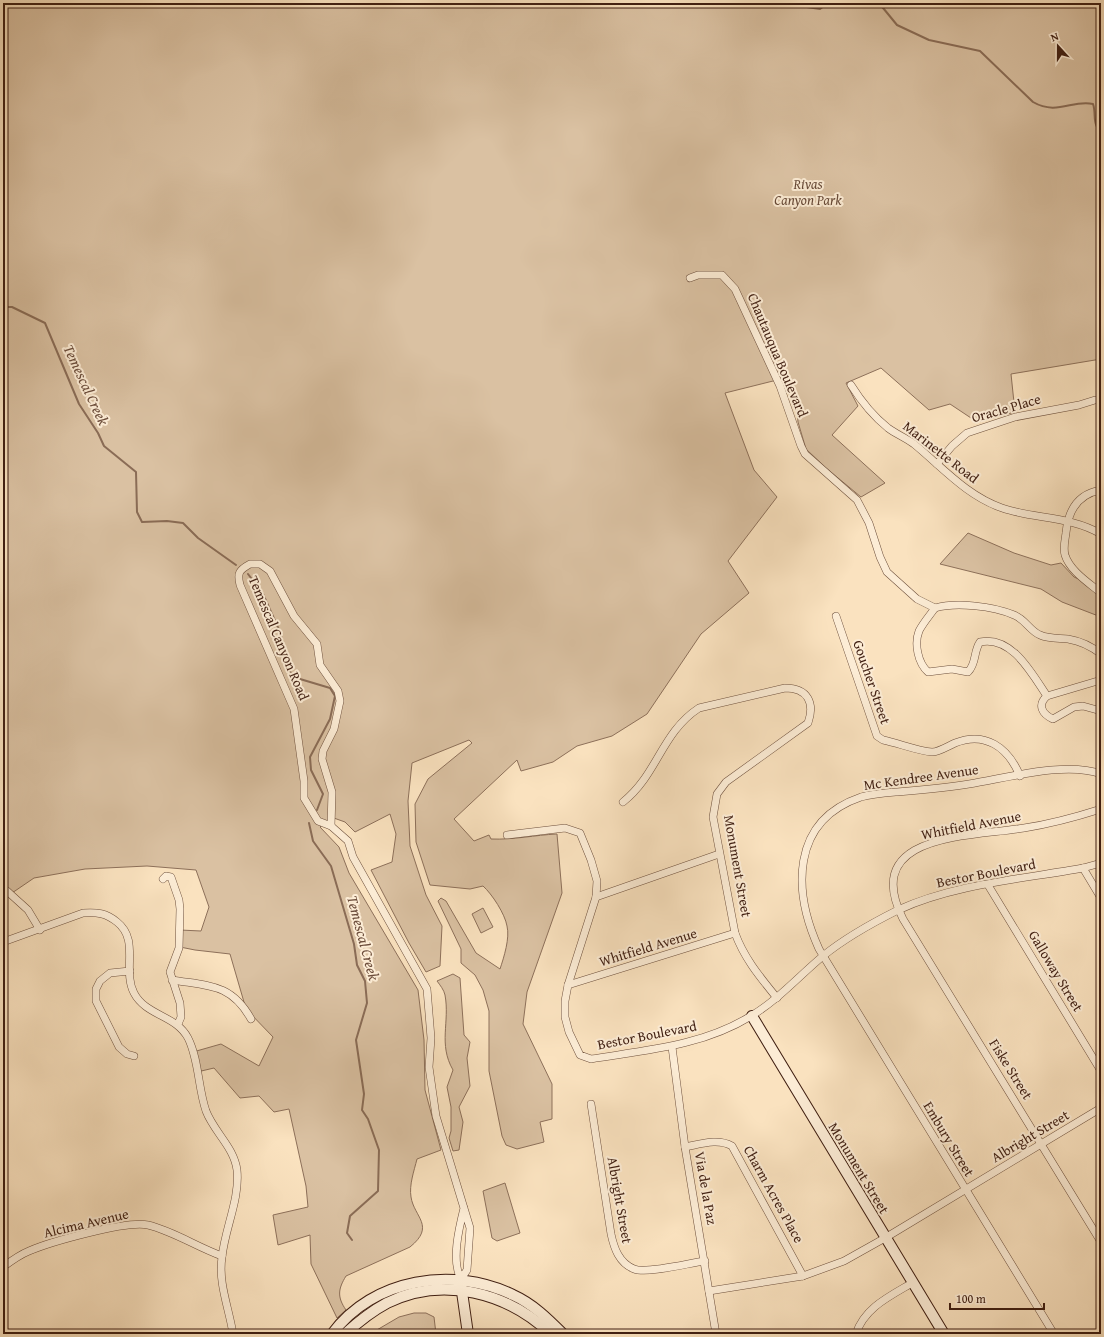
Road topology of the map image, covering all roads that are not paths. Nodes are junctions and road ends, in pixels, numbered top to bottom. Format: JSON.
{"nodes":[{"id":1,"x":690,"y":278,"type":"dead end"},
{"id":2,"x":851,"y":385,"type":"dead end"},
{"id":3,"x":1095,"y":400,"type":"dead end"},
{"id":4,"x":937,"y":464,"type":"junction"},
{"id":5,"x":1101,"y":490,"type":"edge"},
{"id":6,"x":1067,"y":521,"type":"junction"},
{"id":7,"x":1101,"y":534,"type":"edge"},
{"id":8,"x":1101,"y":593,"type":"edge"},
{"id":9,"x":935,"y":608,"type":"junction"},
{"id":10,"x":836,"y":616,"type":"dead end"},
{"id":11,"x":1101,"y":654,"type":"edge"},
{"id":12,"x":1101,"y":680,"type":"edge"},
{"id":13,"x":1047,"y":696,"type":"junction"},
{"id":14,"x":1101,"y":711,"type":"edge"},
{"id":15,"x":1101,"y":774,"type":"edge"},
{"id":16,"x":1020,"y":776,"type":"junction"},
{"id":17,"x":622,"y":802,"type":"dead end"},
{"id":18,"x":1101,"y":808,"type":"edge"},
{"id":19,"x":331,"y":826,"type":"junction"},
{"id":20,"x":507,"y":835,"type":"dead end"},
{"id":21,"x":719,"y":854,"type":"junction"},
{"id":22,"x":1101,"y":863,"type":"edge"},
{"id":23,"x":1083,"y":868,"type":"junction"},
{"id":24,"x":163,"y":879,"type":"dead end"},
{"id":25,"x":988,"y":885,"type":"junction"},
{"id":26,"x":7,"y":891,"type":"dead end"},
{"id":27,"x":596,"y":897,"type":"junction"},
{"id":28,"x":1101,"y":898,"type":"edge"},
{"id":29,"x":898,"y":910,"type":"junction"},
{"id":30,"x":40,"y":930,"type":"junction"},
{"id":31,"x":735,"y":933,"type":"junction"},
{"id":32,"x":3,"y":942,"type":"edge"},
{"id":33,"x":823,"y":956,"type":"junction"},
{"id":34,"x":130,"y":971,"type":"junction"},
{"id":35,"x":172,"y":980,"type":"junction"},
{"id":36,"x":568,"y":985,"type":"junction"},
{"id":37,"x":777,"y":998,"type":"junction"},
{"id":38,"x":752,"y":1016,"type":"junction"},
{"id":39,"x":251,"y":1019,"type":"dead end"},
{"id":40,"x":178,"y":1024,"type":"junction"},
{"id":41,"x":672,"y":1047,"type":"junction"},
{"id":42,"x":134,"y":1056,"type":"dead end"},
{"id":43,"x":1101,"y":1071,"type":"edge"},
{"id":44,"x":591,"y":1104,"type":"dead end"},
{"id":45,"x":1101,"y":1108,"type":"edge"},
{"id":46,"x":1042,"y":1144,"type":"junction"},
{"id":47,"x":685,"y":1146,"type":"junction"},
{"id":48,"x":965,"y":1190,"type":"junction"},
{"id":49,"x":464,"y":1208,"type":"junction"},
{"id":50,"x":885,"y":1238,"type":"junction"},
{"id":51,"x":1101,"y":1242,"type":"edge"},
{"id":52,"x":222,"y":1256,"type":"junction"},
{"id":53,"x":705,"y":1261,"type":"junction"},
{"id":54,"x":3,"y":1267,"type":"edge"},
{"id":55,"x":803,"y":1276,"type":"junction"},
{"id":56,"x":461,"y":1279,"type":"junction"},
{"id":57,"x":912,"y":1283,"type":"junction"},
{"id":58,"x":462,"y":1290,"type":"junction"},
{"id":59,"x":709,"y":1291,"type":"junction"},
{"id":60,"x":233,"y":1334,"type":"edge"},
{"id":61,"x":332,"y":1334,"type":"edge"},
{"id":62,"x":345,"y":1334,"type":"edge"},
{"id":63,"x":468,"y":1334,"type":"edge"},
{"id":64,"x":551,"y":1334,"type":"edge"},
{"id":65,"x":563,"y":1334,"type":"edge"},
{"id":66,"x":716,"y":1334,"type":"edge"},
{"id":67,"x":856,"y":1334,"type":"edge"},
{"id":68,"x":944,"y":1334,"type":"edge"},
{"id":69,"x":1054,"y":1334,"type":"edge"}],
"edges":[{"from":1,"to":9,"type":"street","name":"Chautauqua Boulevard"},
{"from":2,"to":4,"type":"street","name":"Marinette Road"},
{"from":3,"to":4,"type":"street","name":"Oracle Place"},
{"from":4,"to":6,"type":"street","name":"Marinette Road"},
{"from":5,"to":6,"type":"street"},
{"from":6,"to":7,"type":"street","name":"Marinette Road"},
{"from":6,"to":8,"type":"street"},
{"from":9,"to":11,"type":"street"},
{"from":9,"to":13,"type":"street"},
{"from":10,"to":16,"type":"street","name":"Goucher Street"},
{"from":12,"to":13,"type":"street"},
{"from":13,"to":14,"type":"street"},
{"from":15,"to":16,"type":"street","name":"Mc Kendree Avenue"},
{"from":16,"to":33,"type":"street","name":"Mc Kendree Avenue"},
{"from":17,"to":21,"type":"street","name":"Monument Street"},
{"from":18,"to":29,"type":"street","name":"Whitfield Avenue"},
{"from":19,"to":19,"type":"street","name":"Temescal Canyon Road"},
{"from":19,"to":49,"type":"street","name":"Temescal Canyon Road"},
{"from":20,"to":27,"type":"street","name":"Bestor Boulevard"},
{"from":21,"to":27,"type":"street"},
{"from":21,"to":31,"type":"street","name":"Monument Street"},
{"from":22,"to":23,"type":"street","name":"Bestor Boulevard"},
{"from":23,"to":25,"type":"street","name":"Bestor Boulevard"},
{"from":23,"to":28,"type":"street"},
{"from":24,"to":35,"type":"street"},
{"from":25,"to":29,"type":"street","name":"Bestor Boulevard"},
{"from":25,"to":43,"type":"street","name":"Galloway Street"},
{"from":26,"to":30,"type":"street"},
{"from":27,"to":36,"type":"street","name":"Bestor Boulevard"},
{"from":29,"to":33,"type":"street","name":"Bestor Boulevard"},
{"from":29,"to":46,"type":"street","name":"Fiske Street"},
{"from":30,"to":32,"type":"street"},
{"from":30,"to":34,"type":"street"},
{"from":31,"to":36,"type":"street","name":"Whitfield Avenue"},
{"from":31,"to":37,"type":"street","name":"Monument Street"},
{"from":33,"to":37,"type":"street","name":"Bestor Boulevard"},
{"from":33,"to":48,"type":"street","name":"Embury Street"},
{"from":34,"to":40,"type":"street"},
{"from":34,"to":42,"type":"street"},
{"from":35,"to":39,"type":"street"},
{"from":35,"to":40,"type":"street"},
{"from":36,"to":41,"type":"street","name":"Bestor Boulevard"},
{"from":37,"to":38,"type":"street","name":"Bestor Boulevard"},
{"from":38,"to":41,"type":"street","name":"Bestor Boulevard"},
{"from":38,"to":50,"type":"main road","name":"Monument Street"},
{"from":40,"to":52,"type":"street"},
{"from":41,"to":47,"type":"street","name":"Via de la Paz"},
{"from":44,"to":53,"type":"street","name":"Albright Street"},
{"from":45,"to":46,"type":"street","name":"Albright Street"},
{"from":46,"to":48,"type":"street","name":"Albright Street"},
{"from":46,"to":51,"type":"street","name":"Fiske Street"},
{"from":47,"to":53,"type":"street","name":"Via de la Paz"},
{"from":47,"to":55,"type":"street","name":"Charm Acres Place"},
{"from":48,"to":50,"type":"street","name":"Albright Street"},
{"from":48,"to":69,"type":"street","name":"Embury Street"},
{"from":49,"to":56,"type":"street","name":"Temescal Canyon Road"},
{"from":49,"to":56,"type":"street","name":"Temescal Canyon Road"},
{"from":50,"to":55,"type":"street","name":"Albright Street"},
{"from":50,"to":57,"type":"main road","name":"Monument Street"},
{"from":52,"to":54,"type":"street","name":"Alcima Avenue"},
{"from":52,"to":60,"type":"street"},
{"from":53,"to":59,"type":"street","name":"Via de la Paz"},
{"from":55,"to":59,"type":"street","name":"Albright Street"},
{"from":56,"to":58,"type":"main road","name":"Temescal Canyon Road"},
{"from":56,"to":61,"type":"main road"},
{"from":56,"to":65,"type":"main road"},
{"from":57,"to":67,"type":"street"},
{"from":57,"to":68,"type":"main road","name":"Monument Street"},
{"from":58,"to":62,"type":"main road"},
{"from":58,"to":63,"type":"main road","name":"Temescal Canyon Road"},
{"from":58,"to":64,"type":"main road"},
{"from":59,"to":66,"type":"street","name":"Via de la Paz"}]}
